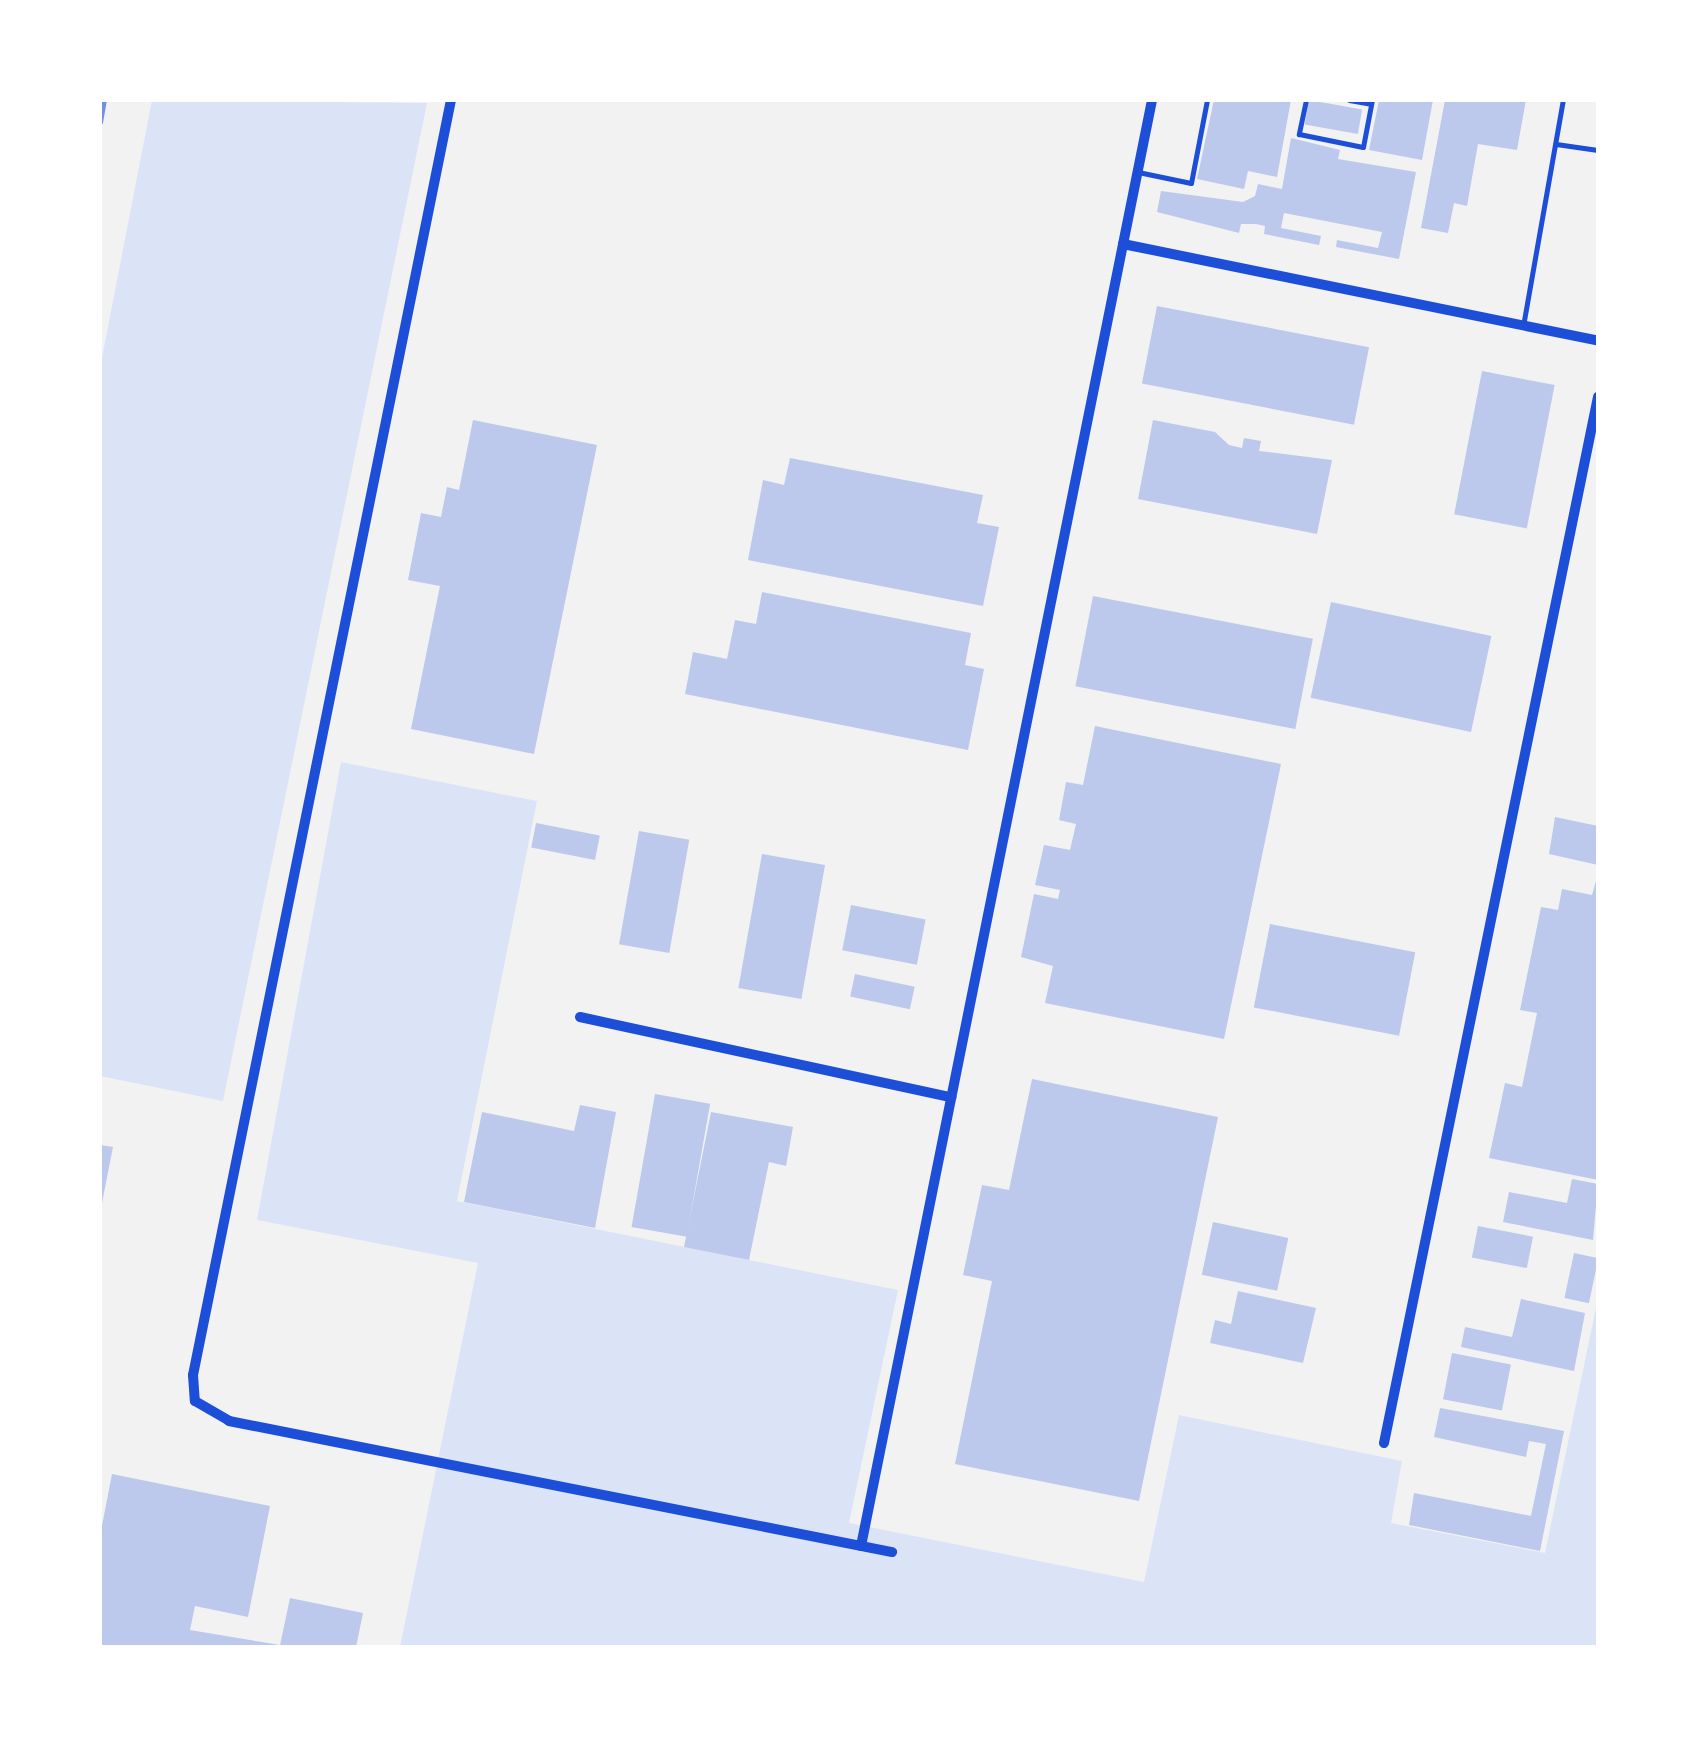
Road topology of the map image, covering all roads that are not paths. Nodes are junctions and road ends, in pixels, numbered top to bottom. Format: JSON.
{"nodes":[{"id":1,"x":451,"y":100,"type":"edge"},
{"id":2,"x":1152,"y":100,"type":"edge"},
{"id":3,"x":1207,"y":100,"type":"edge"},
{"id":4,"x":1306,"y":100,"type":"edge"},
{"id":5,"x":1349,"y":100,"type":"edge"},
{"id":6,"x":1563,"y":100,"type":"edge"},
{"id":7,"x":1371,"y":102,"type":"edge"},
{"id":8,"x":1555,"y":144,"type":"junction"},
{"id":9,"x":1598,"y":150,"type":"edge"},
{"id":10,"x":1138,"y":172,"type":"junction"},
{"id":11,"x":1123,"y":244,"type":"junction"},
{"id":12,"x":1523,"y":326,"type":"junction"},
{"id":13,"x":1598,"y":341,"type":"edge"},
{"id":14,"x":1598,"y":396,"type":"edge"},
{"id":15,"x":580,"y":1017,"type":"dead end"},
{"id":16,"x":951,"y":1097,"type":"junction"},
{"id":17,"x":1384,"y":1443,"type":"dead end"},
{"id":18,"x":861,"y":1546,"type":"junction"},
{"id":19,"x":892,"y":1552,"type":"dead end"}],
"edges":[{"from":1,"to":18,"type":"street"},
{"from":2,"to":10,"type":"street"},
{"from":3,"to":10,"type":"lane"},
{"from":4,"to":7,"type":"lane"},
{"from":5,"to":7,"type":"lane"},
{"from":6,"to":8,"type":"lane"},
{"from":8,"to":9,"type":"lane"},
{"from":8,"to":12,"type":"lane"},
{"from":10,"to":11,"type":"street"},
{"from":11,"to":12,"type":"street"},
{"from":11,"to":16,"type":"street"},
{"from":12,"to":13,"type":"street"},
{"from":14,"to":17,"type":"street"},
{"from":15,"to":16,"type":"street"},
{"from":16,"to":18,"type":"street"},
{"from":18,"to":19,"type":"street"}]}
